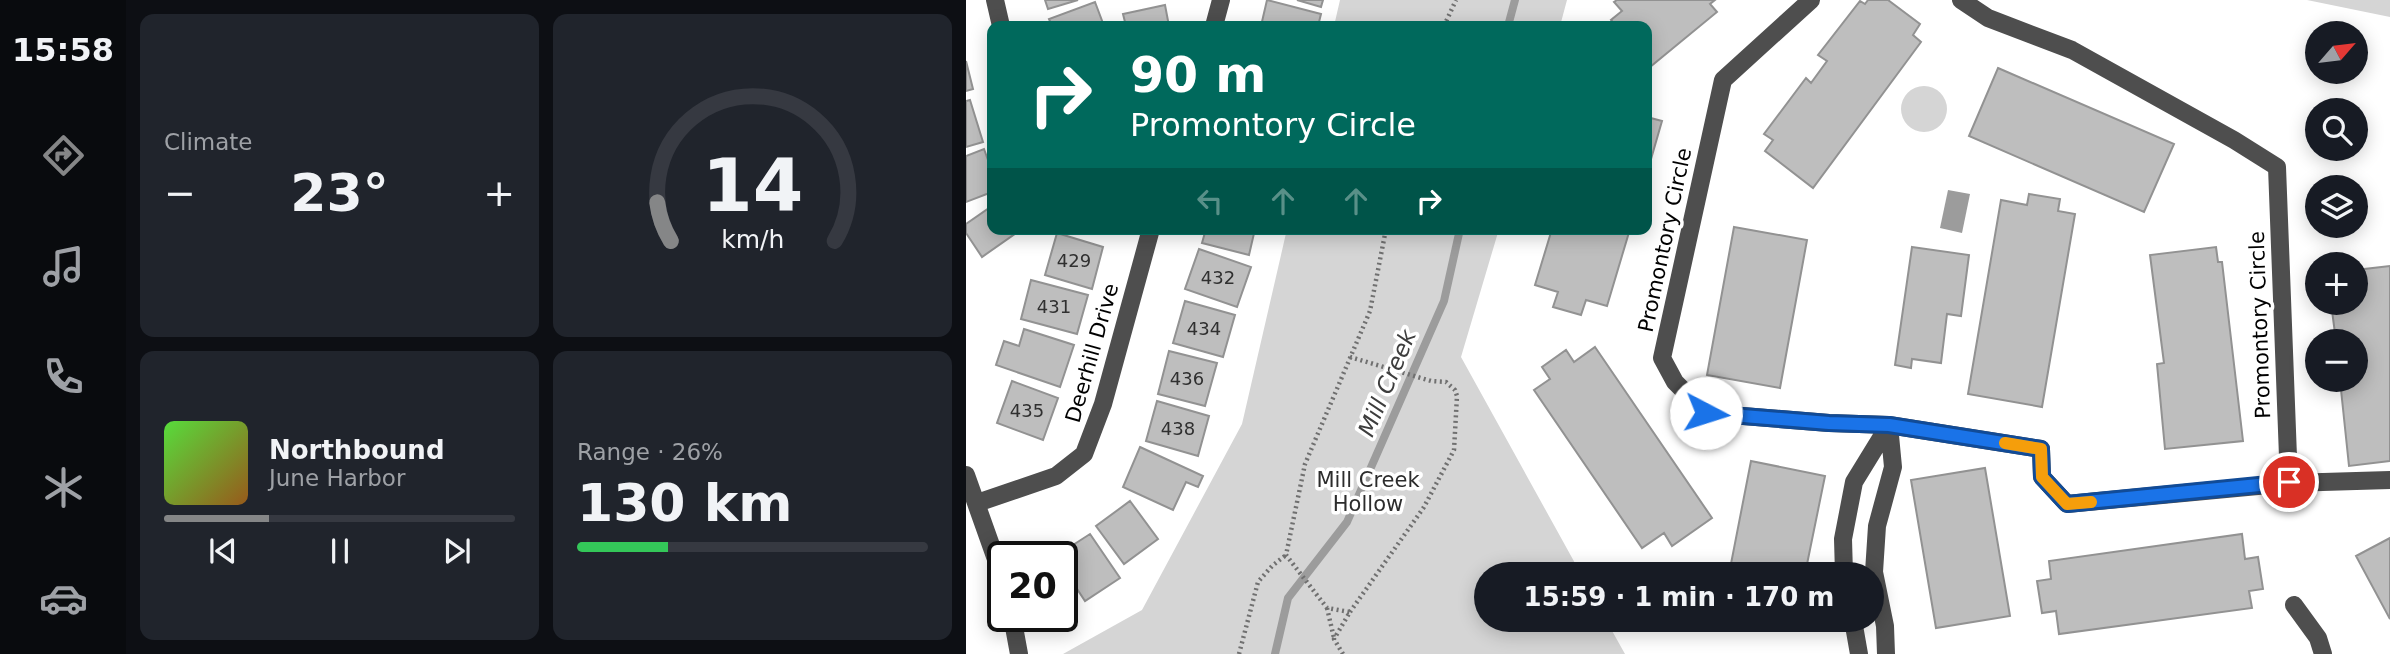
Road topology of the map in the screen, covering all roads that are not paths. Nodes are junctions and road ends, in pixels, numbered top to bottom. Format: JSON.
{"nodes":[{"id":1,"x":995,"y":0,"type":"edge"},
{"id":2,"x":1221,"y":0,"type":"edge"},
{"id":3,"x":1811,"y":0,"type":"edge"},
{"id":4,"x":1961,"y":0,"type":"edge"},
{"id":5,"x":1001,"y":21,"type":"edge"},
{"id":6,"x":1215,"y":21,"type":"edge"},
{"id":7,"x":1149,"y":235,"type":"edge"},
{"id":8,"x":1889,"y":425,"type":"junction"},
{"id":9,"x":966,"y":475,"type":"edge"},
{"id":10,"x":2390,"y":480,"type":"edge"},
{"id":11,"x":2289,"y":482,"type":"junction"},
{"id":12,"x":976,"y":503,"type":"junction"},
{"id":13,"x":990,"y":541,"type":"edge"},
{"id":14,"x":1844,"y":562,"type":"edge"},
{"id":15,"x":2294,"y":605,"type":"dead end"},
{"id":16,"x":1016,"y":632,"type":"edge"},
{"id":17,"x":1855,"y":632,"type":"edge"},
{"id":18,"x":1019,"y":654,"type":"edge"},
{"id":19,"x":1859,"y":654,"type":"edge"},
{"id":20,"x":1886,"y":654,"type":"edge"},
{"id":21,"x":2323,"y":654,"type":"edge"}],
"edges":[{"from":1,"to":5,"type":"street"},
{"from":2,"to":6,"type":"street"},
{"from":3,"to":8,"type":"street","name":"Promontory Circle"},
{"from":4,"to":11,"type":"street","name":"Promontory Circle"},
{"from":7,"to":12,"type":"street","name":"Deerhill Drive"},
{"from":8,"to":11,"type":"street","name":"Promontory Circle"},
{"from":8,"to":14,"type":"street"},
{"from":8,"to":20,"type":"street"},
{"from":9,"to":12,"type":"street"},
{"from":10,"to":11,"type":"street"},
{"from":12,"to":13,"type":"street"},
{"from":15,"to":21,"type":"street"},
{"from":16,"to":18,"type":"street"},
{"from":17,"to":19,"type":"street"}]}
